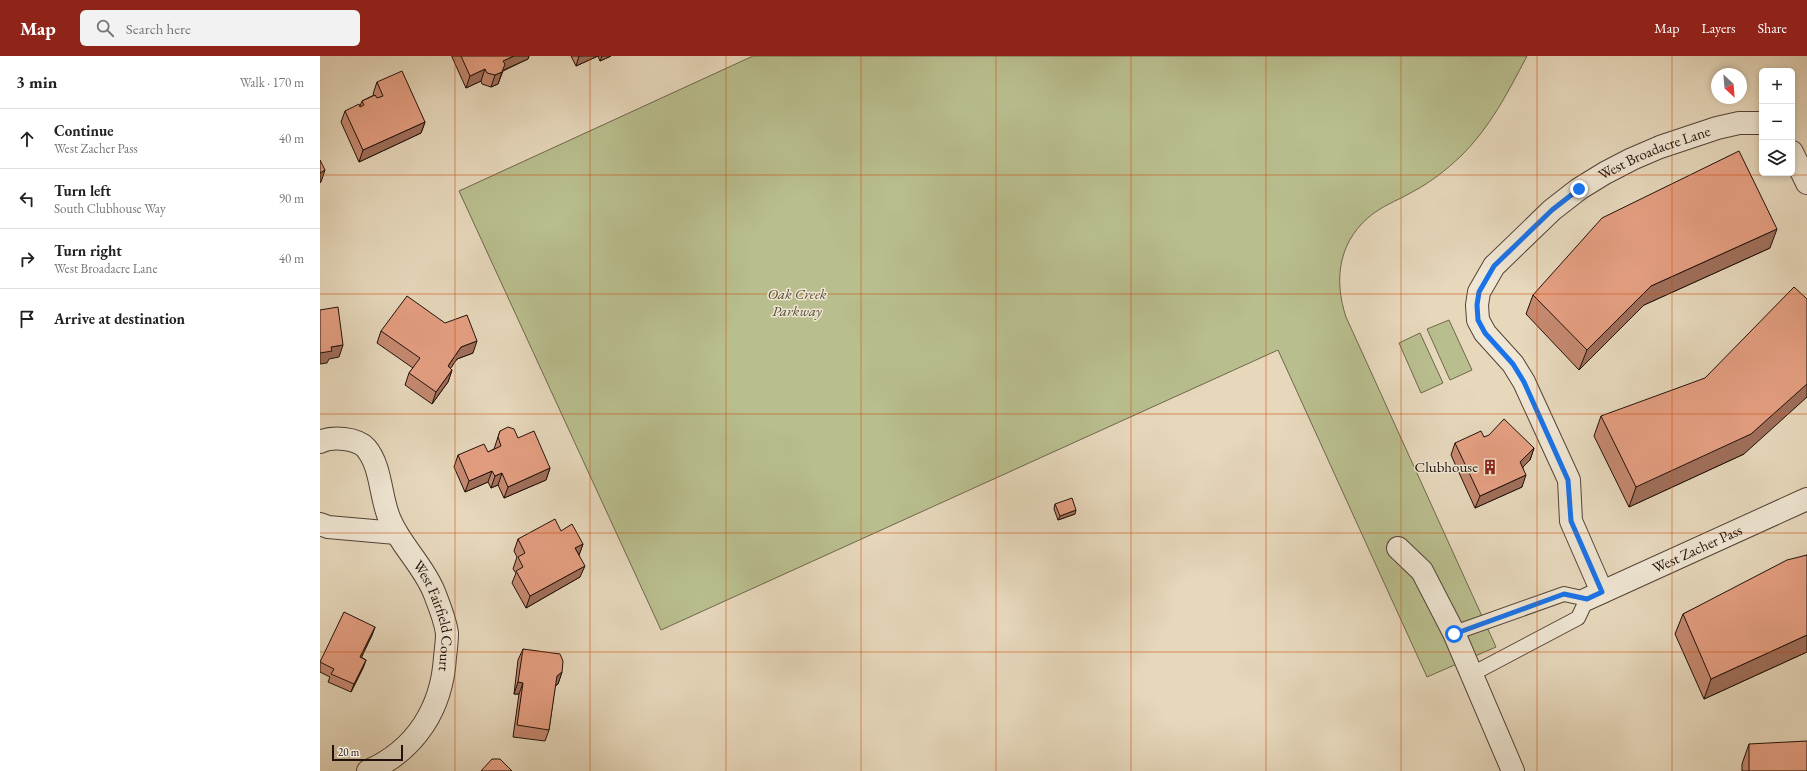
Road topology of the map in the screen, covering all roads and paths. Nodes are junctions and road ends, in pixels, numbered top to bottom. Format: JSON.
{"nodes":[{"id":1,"x":1759,"y":123,"type":"edge"},
{"id":2,"x":1795,"y":158,"type":"edge"},
{"id":3,"x":1807,"y":183,"type":"edge"},
{"id":4,"x":320,"y":442,"type":"edge"},
{"id":5,"x":1807,"y":499,"type":"edge"},
{"id":6,"x":320,"y":524,"type":"edge"},
{"id":7,"x":396,"y":533,"type":"junction"},
{"id":8,"x":1398,"y":548,"type":"dead end"},
{"id":9,"x":1594,"y":596,"type":"junction"},
{"id":10,"x":1454,"y":634,"type":"junction"},
{"id":11,"x":1472,"y":674,"type":"junction"},
{"id":12,"x":368,"y":771,"type":"edge"},
{"id":13,"x":1513,"y":771,"type":"edge"}],
"edges":[{"from":1,"to":9,"type":"street","name":"West Broadacre Lane"},
{"from":2,"to":3,"type":"street"},
{"from":4,"to":7,"type":"street","name":"West Fairfield Court"},
{"from":5,"to":9,"type":"street","name":"West Zacher Pass"},
{"from":6,"to":7,"type":"street"},
{"from":7,"to":12,"type":"street","name":"West Fairfield Court"},
{"from":8,"to":10,"type":"street"},
{"from":9,"to":10,"type":"lane"},
{"from":9,"to":11,"type":"lane"},
{"from":10,"to":11,"type":"street"},
{"from":11,"to":13,"type":"street"}]}
